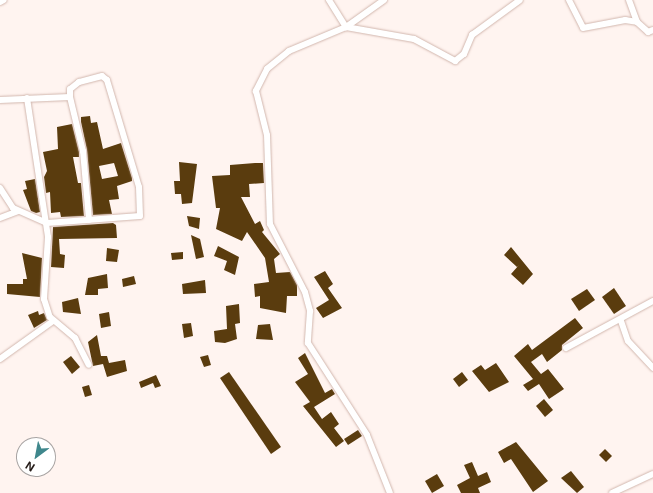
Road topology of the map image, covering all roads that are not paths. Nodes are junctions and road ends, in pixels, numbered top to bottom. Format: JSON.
{"nodes":[{"id":1,"x":4,"y":0,"type":"edge"},
{"id":2,"x":329,"y":0,"type":"edge"},
{"id":3,"x":384,"y":0,"type":"edge"},
{"id":4,"x":520,"y":0,"type":"edge"},
{"id":5,"x":569,"y":0,"type":"edge"},
{"id":6,"x":630,"y":0,"type":"edge"},
{"id":7,"x":0,"y":2,"type":"edge"},
{"id":8,"x":638,"y":22,"type":"junction"},
{"id":9,"x":346,"y":27,"type":"junction"},
{"id":10,"x":653,"y":30,"type":"edge"},
{"id":11,"x":70,"y":97,"type":"junction"},
{"id":12,"x":28,"y":98,"type":"junction"},
{"id":13,"x":0,"y":100,"type":"edge"},
{"id":14,"x":0,"y":188,"type":"edge"},
{"id":15,"x":18,"y":211,"type":"junction"},
{"id":16,"x":0,"y":218,"type":"edge"},
{"id":17,"x":89,"y":220,"type":"junction"},
{"id":18,"x":47,"y":223,"type":"junction"},
{"id":19,"x":653,"y":301,"type":"edge"},
{"id":20,"x":53,"y":321,"type":"junction"},
{"id":21,"x":621,"y":321,"type":"junction"},
{"id":22,"x":566,"y":348,"type":"dead end"},
{"id":23,"x":0,"y":359,"type":"edge"},
{"id":24,"x":90,"y":365,"type":"dead end"},
{"id":25,"x":653,"y":368,"type":"edge"},
{"id":26,"x":653,"y":474,"type":"edge"},
{"id":27,"x":390,"y":493,"type":"edge"},
{"id":28,"x":612,"y":493,"type":"edge"}],
"edges":[{"from":1,"to":7,"type":"street"},
{"from":2,"to":9,"type":"street"},
{"from":3,"to":9,"type":"street"},
{"from":4,"to":9,"type":"street"},
{"from":5,"to":8,"type":"street"},
{"from":6,"to":8,"type":"street"},
{"from":8,"to":10,"type":"street"},
{"from":9,"to":27,"type":"street"},
{"from":11,"to":12,"type":"street"},
{"from":11,"to":17,"type":"street"},
{"from":11,"to":17,"type":"street"},
{"from":12,"to":13,"type":"street"},
{"from":12,"to":18,"type":"street"},
{"from":14,"to":15,"type":"street"},
{"from":15,"to":16,"type":"street"},
{"from":15,"to":18,"type":"street"},
{"from":17,"to":18,"type":"street"},
{"from":18,"to":20,"type":"street"},
{"from":19,"to":21,"type":"street"},
{"from":20,"to":23,"type":"street"},
{"from":20,"to":24,"type":"street"},
{"from":21,"to":22,"type":"street"},
{"from":21,"to":25,"type":"street"},
{"from":26,"to":28,"type":"street"}]}
